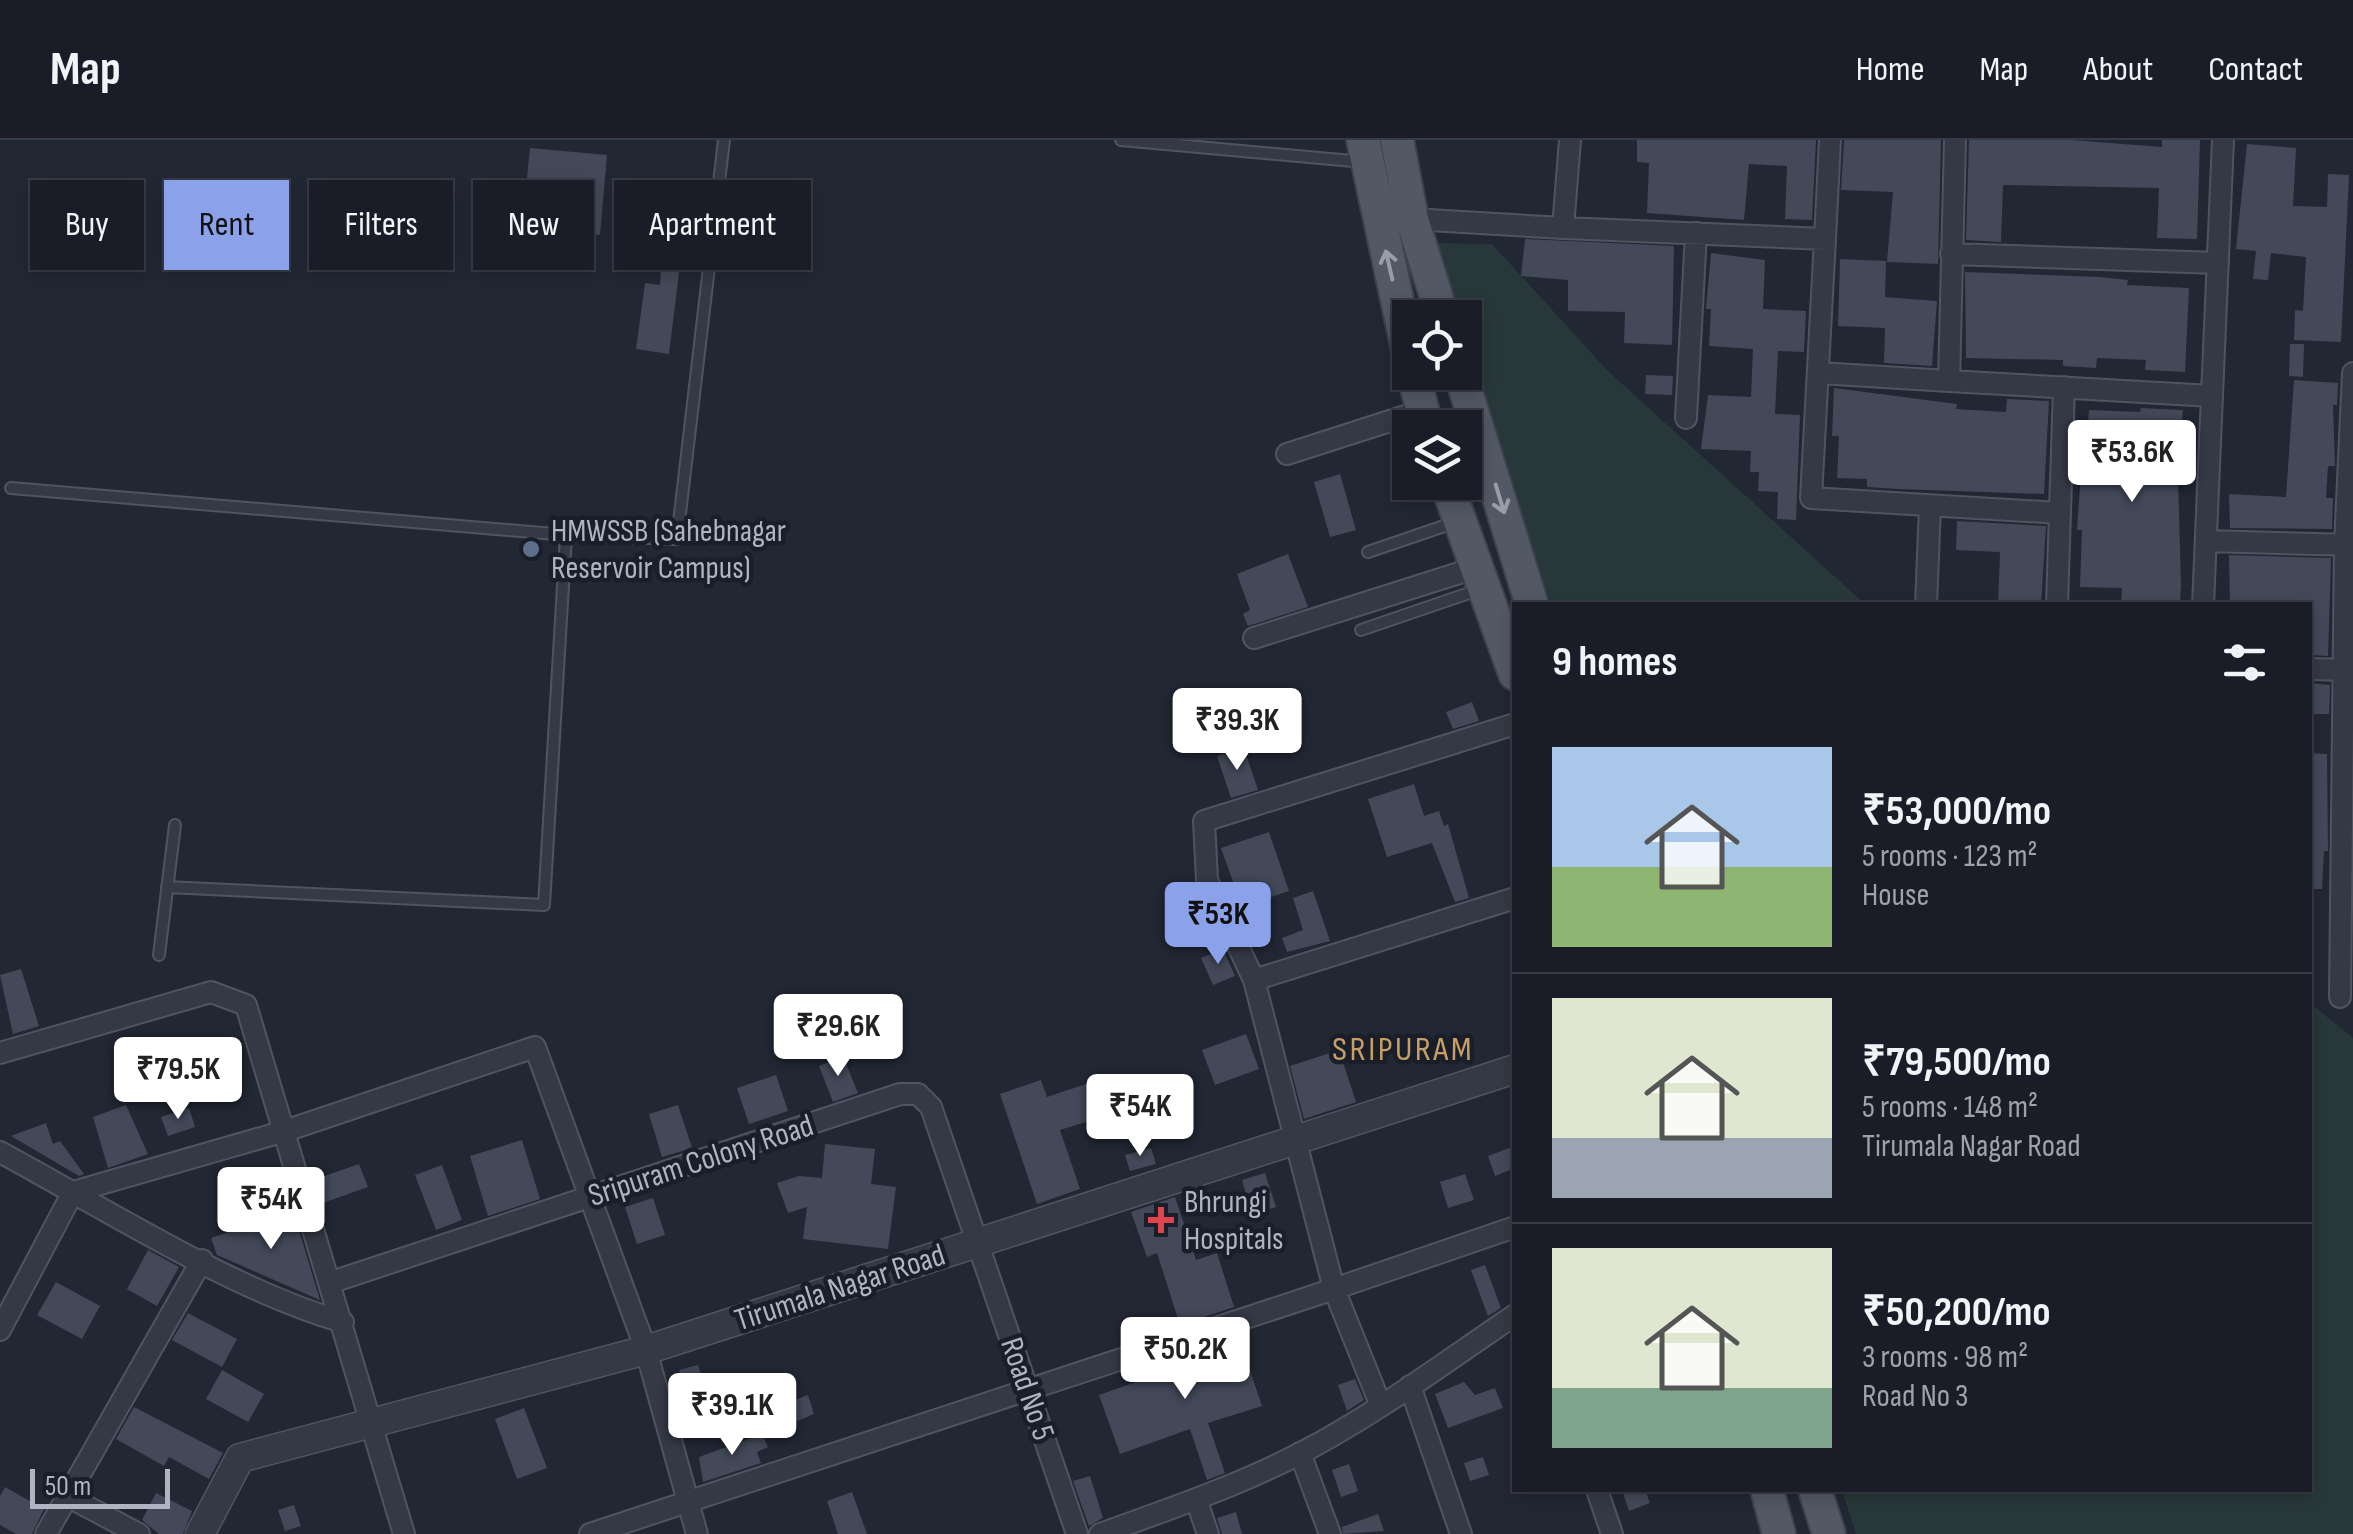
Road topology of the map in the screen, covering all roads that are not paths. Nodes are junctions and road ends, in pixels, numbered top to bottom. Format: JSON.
{"nodes":[{"id":1,"x":724,"y":140,"type":"edge"},
{"id":2,"x":1120,"y":140,"type":"edge"},
{"id":3,"x":1397,"y":140,"type":"edge"},
{"id":4,"x":1570,"y":140,"type":"edge"},
{"id":5,"x":1830,"y":140,"type":"edge"},
{"id":6,"x":1955,"y":140,"type":"edge"},
{"id":7,"x":2223,"y":140,"type":"edge"},
{"id":8,"x":1228,"y":145,"type":"edge"},
{"id":9,"x":1364,"y":151,"type":"edge"},
{"id":10,"x":1412,"y":219,"type":"junction"},
{"id":11,"x":1563,"y":228,"type":"junction"},
{"id":12,"x":1696,"y":234,"type":"junction"},
{"id":13,"x":1825,"y":240,"type":"junction"},
{"id":14,"x":1951,"y":254,"type":"junction"},
{"id":15,"x":2218,"y":263,"type":"junction"},
{"id":16,"x":1397,"y":300,"type":"edge"},
{"id":17,"x":1437,"y":300,"type":"edge"},
{"id":18,"x":1820,"y":373,"type":"junction"},
{"id":19,"x":2353,"y":373,"type":"edge"},
{"id":20,"x":1949,"y":380,"type":"junction"},
{"id":21,"x":2064,"y":386,"type":"junction"},
{"id":22,"x":1466,"y":390,"type":"edge"},
{"id":23,"x":2212,"y":396,"type":"junction"},
{"id":24,"x":1686,"y":418,"type":"dead end"},
{"id":25,"x":1392,"y":427,"type":"edge"},
{"id":26,"x":1287,"y":454,"type":"dead end"},
{"id":27,"x":10,"y":488,"type":"dead end"},
{"id":28,"x":1452,"y":500,"type":"edge"},
{"id":29,"x":1930,"y":506,"type":"junction"},
{"id":30,"x":2060,"y":513,"type":"junction"},
{"id":31,"x":1459,"y":520,"type":"junction"},
{"id":32,"x":566,"y":535,"type":"junction"},
{"id":33,"x":2206,"y":541,"type":"junction"},
{"id":34,"x":2349,"y":545,"type":"edge"},
{"id":35,"x":1368,"y":552,"type":"dead end"},
{"id":36,"x":1479,"y":579,"type":"junction"},
{"id":37,"x":1531,"y":602,"type":"edge"},
{"id":38,"x":1926,"y":602,"type":"edge"},
{"id":39,"x":2057,"y":602,"type":"edge"},
{"id":40,"x":2203,"y":602,"type":"edge"},
{"id":41,"x":1361,"y":630,"type":"dead end"},
{"id":42,"x":1254,"y":638,"type":"dead end"},
{"id":43,"x":1512,"y":666,"type":"edge"},
{"id":44,"x":2312,"y":669,"type":"edge"},
{"id":45,"x":2348,"y":670,"type":"edge"},
{"id":46,"x":1512,"y":725,"type":"edge"},
{"id":47,"x":174,"y":825,"type":"dead end"},
{"id":48,"x":167,"y":888,"type":"junction"},
{"id":49,"x":1512,"y":899,"type":"edge"},
{"id":50,"x":160,"y":954,"type":"dead end"},
{"id":51,"x":1254,"y":980,"type":"junction"},
{"id":52,"x":2340,"y":997,"type":"dead end"},
{"id":53,"x":0,"y":1054,"type":"edge"},
{"id":54,"x":1512,"y":1070,"type":"edge"},
{"id":55,"x":285,"y":1131,"type":"junction"},
{"id":56,"x":1299,"y":1141,"type":"junction"},
{"id":57,"x":0,"y":1152,"type":"edge"},
{"id":58,"x":74,"y":1192,"type":"junction"},
{"id":59,"x":591,"y":1198,"type":"junction"},
{"id":60,"x":1512,"y":1228,"type":"edge"},
{"id":61,"x":978,"y":1244,"type":"junction"},
{"id":62,"x":202,"y":1260,"type":"junction"},
{"id":63,"x":329,"y":1283,"type":"junction"},
{"id":64,"x":1334,"y":1289,"type":"junction"},
{"id":65,"x":1512,"y":1317,"type":"edge"},
{"id":66,"x":343,"y":1322,"type":"junction"},
{"id":67,"x":0,"y":1330,"type":"edge"},
{"id":68,"x":646,"y":1350,"type":"junction"},
{"id":69,"x":1410,"y":1386,"type":"junction"},
{"id":70,"x":1028,"y":1392,"type":"junction"},
{"id":71,"x":1381,"y":1406,"type":"junction"},
{"id":72,"x":371,"y":1426,"type":"junction"},
{"id":73,"x":1300,"y":1453,"type":"junction"},
{"id":74,"x":1598,"y":1492,"type":"edge"},
{"id":75,"x":1767,"y":1492,"type":"edge"},
{"id":76,"x":1816,"y":1492,"type":"edge"},
{"id":77,"x":68,"y":1496,"type":"junction"},
{"id":78,"x":1196,"y":1499,"type":"junction"},
{"id":79,"x":688,"y":1504,"type":"junction"},
{"id":80,"x":46,"y":1534,"type":"edge"},
{"id":81,"x":139,"y":1534,"type":"edge"},
{"id":82,"x":200,"y":1534,"type":"edge"},
{"id":83,"x":404,"y":1534,"type":"edge"},
{"id":84,"x":590,"y":1534,"type":"edge"},
{"id":85,"x":697,"y":1534,"type":"edge"},
{"id":86,"x":1077,"y":1534,"type":"edge"},
{"id":87,"x":1100,"y":1534,"type":"edge"},
{"id":88,"x":1208,"y":1534,"type":"edge"},
{"id":89,"x":1330,"y":1534,"type":"edge"},
{"id":90,"x":1460,"y":1534,"type":"edge"},
{"id":91,"x":1612,"y":1534,"type":"edge"},
{"id":92,"x":1779,"y":1534,"type":"edge"},
{"id":93,"x":1829,"y":1534,"type":"edge"}],
"edges":[{"from":1,"to":32,"type":"lane"},
{"from":2,"to":8,"type":"lane"},
{"from":3,"to":10,"type":"main road"},
{"from":4,"to":11,"type":"street"},
{"from":5,"to":13,"type":"street"},
{"from":6,"to":14,"type":"street"},
{"from":7,"to":15,"type":"street"},
{"from":8,"to":9,"type":"lane"},
{"from":16,"to":9,"type":"main road","one_way":true},
{"from":10,"to":11,"type":"street"},
{"from":10,"to":17,"type":"main road"},
{"from":11,"to":12,"type":"street"},
{"from":12,"to":13,"type":"street"},
{"from":12,"to":24,"type":"street"},
{"from":13,"to":18,"type":"street"},
{"from":14,"to":15,"type":"street"},
{"from":14,"to":20,"type":"street"},
{"from":15,"to":23,"type":"street"},
{"from":18,"to":20,"type":"street"},
{"from":18,"to":29,"type":"street"},
{"from":19,"to":34,"type":"street"},
{"from":20,"to":21,"type":"street"},
{"from":21,"to":23,"type":"street"},
{"from":21,"to":30,"type":"street"},
{"from":22,"to":37,"type":"main road","one_way":true},
{"from":23,"to":33,"type":"street"},
{"from":25,"to":26,"type":"street"},
{"from":27,"to":32,"type":"lane"},
{"from":28,"to":31,"type":"main road"},
{"from":29,"to":30,"type":"street"},
{"from":29,"to":38,"type":"street"},
{"from":30,"to":39,"type":"street"},
{"from":31,"to":35,"type":"lane"},
{"from":31,"to":36,"type":"main road"},
{"from":32,"to":48,"type":"lane"},
{"from":33,"to":34,"type":"street"},
{"from":33,"to":40,"type":"street"},
{"from":34,"to":45,"type":"street"},
{"from":36,"to":41,"type":"lane"},
{"from":36,"to":42,"type":"street"},
{"from":36,"to":43,"type":"main road"},
{"from":44,"to":45,"type":"street"},
{"from":45,"to":52,"type":"street"},
{"from":46,"to":51,"type":"street"},
{"from":47,"to":48,"type":"lane"},
{"from":48,"to":50,"type":"lane"},
{"from":49,"to":51,"type":"street"},
{"from":51,"to":56,"type":"street"},
{"from":53,"to":55,"type":"street"},
{"from":54,"to":56,"type":"street","name":"Tirumala Nagar Road"},
{"from":55,"to":58,"type":"street"},
{"from":55,"to":59,"type":"street"},
{"from":55,"to":63,"type":"street"},
{"from":56,"to":61,"type":"street","name":"Tirumala Nagar Road"},
{"from":56,"to":64,"type":"street"},
{"from":57,"to":58,"type":"street"},
{"from":58,"to":62,"type":"street"},
{"from":58,"to":67,"type":"street"},
{"from":59,"to":61,"type":"street","name":"Sripuram Colony Road"},
{"from":59,"to":63,"type":"street","name":"Sripuram Colony Road"},
{"from":59,"to":68,"type":"street"},
{"from":60,"to":64,"type":"street"},
{"from":61,"to":68,"type":"street","name":"Tirumala Nagar Road"},
{"from":61,"to":70,"type":"street","name":"Road No 5"},
{"from":62,"to":66,"type":"street"},
{"from":62,"to":77,"type":"street"},
{"from":63,"to":66,"type":"street"},
{"from":64,"to":70,"type":"street"},
{"from":64,"to":71,"type":"street"},
{"from":65,"to":69,"type":"street"},
{"from":66,"to":72,"type":"street"},
{"from":68,"to":72,"type":"street","name":"Tirumala Nagar Road"},
{"from":68,"to":79,"type":"street"},
{"from":69,"to":71,"type":"street"},
{"from":69,"to":90,"type":"street"},
{"from":70,"to":79,"type":"street"},
{"from":70,"to":86,"type":"street","name":"Road No 5"},
{"from":71,"to":73,"type":"street"},
{"from":72,"to":82,"type":"street","name":"Tirumala Nagar Road"},
{"from":72,"to":83,"type":"street"},
{"from":73,"to":78,"type":"street"},
{"from":73,"to":89,"type":"street"},
{"from":74,"to":91,"type":"street"},
{"from":75,"to":92,"type":"main road"},
{"from":76,"to":93,"type":"main road"},
{"from":77,"to":80,"type":"street"},
{"from":77,"to":81,"type":"street"},
{"from":78,"to":87,"type":"street"},
{"from":78,"to":88,"type":"street"},
{"from":79,"to":84,"type":"street"},
{"from":79,"to":85,"type":"street"}]}
